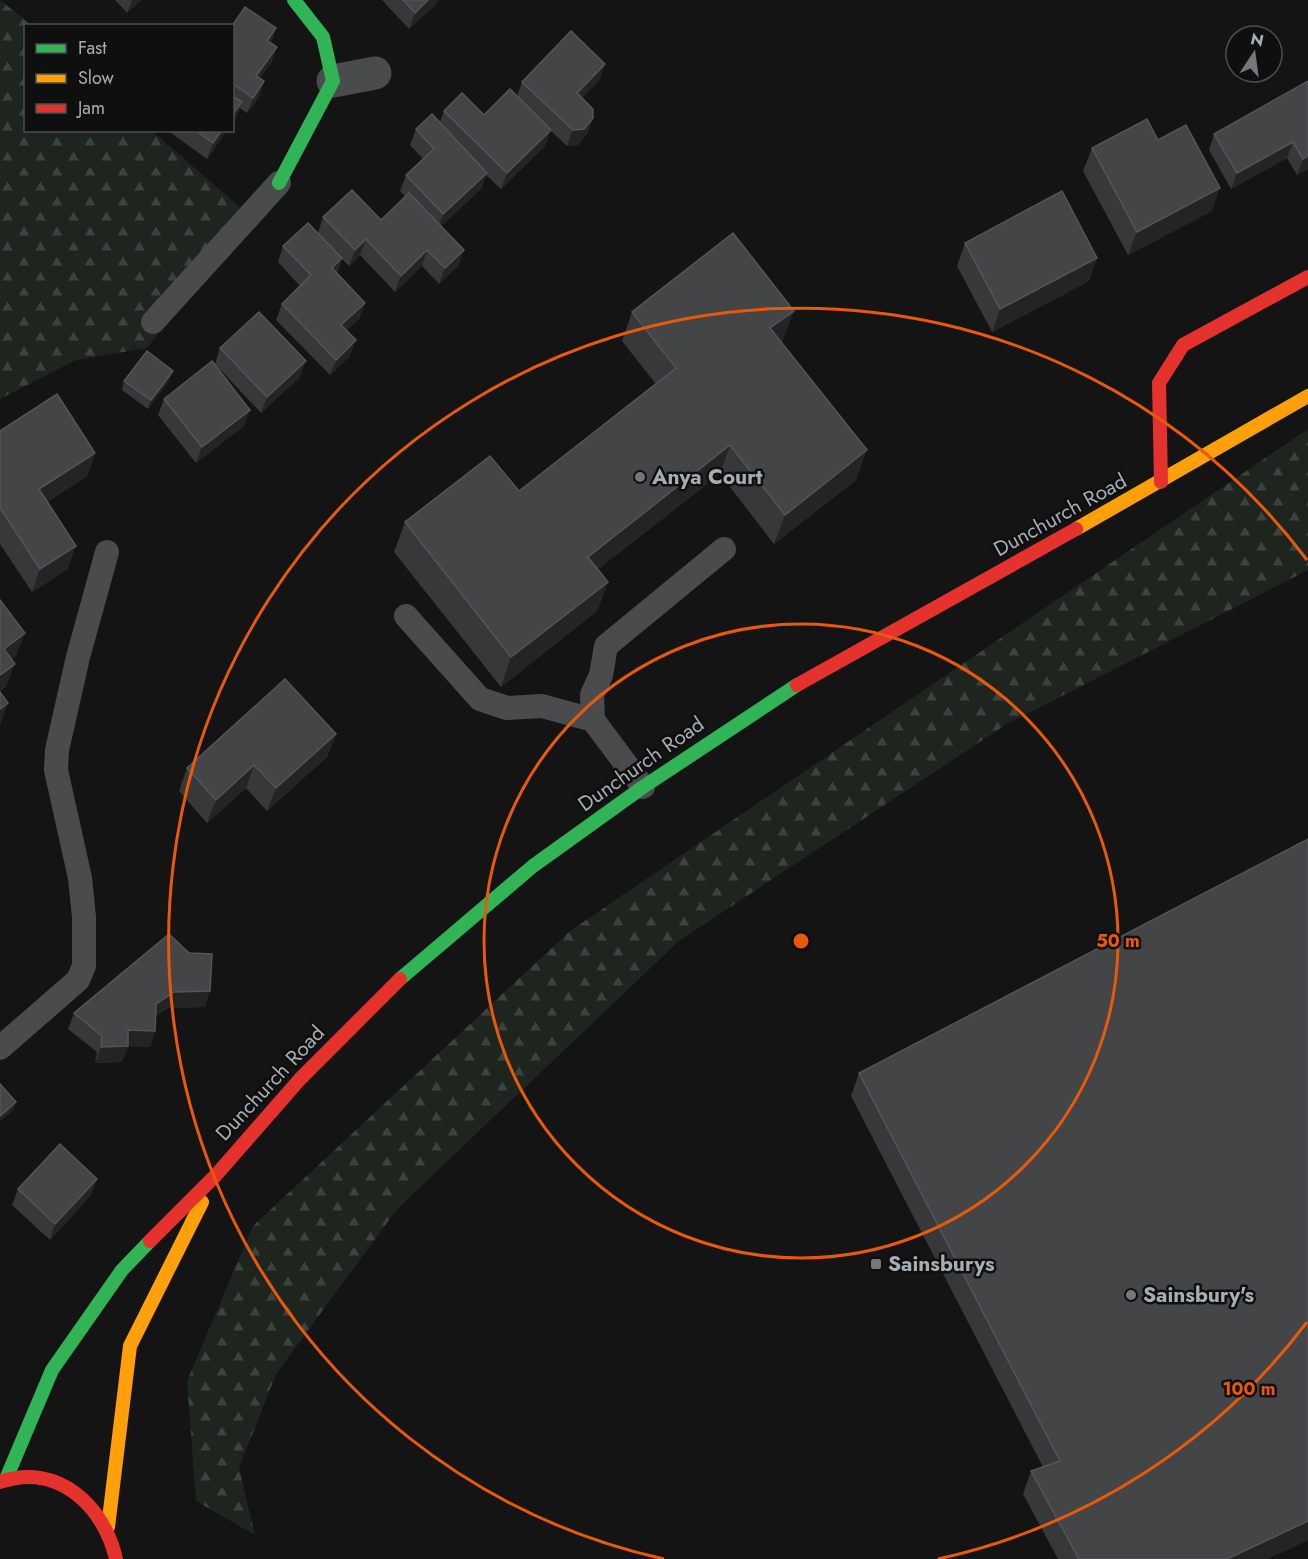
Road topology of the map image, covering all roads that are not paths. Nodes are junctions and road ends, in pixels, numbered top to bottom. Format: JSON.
{"nodes":[{"id":1,"x":294,"y":0,"type":"edge"},
{"id":2,"x":375,"y":74,"type":"dead end"},
{"id":3,"x":333,"y":81,"type":"junction"},
{"id":4,"x":279,"y":183,"type":"joint"},
{"id":5,"x":1308,"y":278,"type":"edge"},
{"id":6,"x":153,"y":322,"type":"dead end"},
{"id":7,"x":1308,"y":396,"type":"edge"},
{"id":8,"x":1161,"y":482,"type":"junction"},
{"id":9,"x":724,"y":549,"type":"dead end"},
{"id":10,"x":108,"y":552,"type":"dead end"},
{"id":11,"x":406,"y":616,"type":"dead end"},
{"id":12,"x":593,"y":720,"type":"junction"},
{"id":13,"x":643,"y":787,"type":"junction"},
{"id":14,"x":0,"y":1048,"type":"edge"},
{"id":15,"x":216,"y":1175,"type":"junction"},
{"id":16,"x":3,"y":1481,"type":"edge"},
{"id":17,"x":108,"y":1527,"type":"junction"},
{"id":18,"x":117,"y":1558,"type":"edge"}],
"edges":[{"from":1,"to":3,"type":"main road"},
{"from":2,"to":3,"type":"street"},
{"from":3,"to":4,"type":"main road"},
{"from":4,"to":6,"type":"lane"},
{"from":5,"to":8,"type":"main road"},
{"from":7,"to":8,"type":"main road","name":"Dunchurch Road"},
{"from":8,"to":13,"type":"main road","name":"Dunchurch Road"},
{"from":9,"to":12,"type":"lane"},
{"from":10,"to":14,"type":"lane"},
{"from":11,"to":12,"type":"lane"},
{"from":12,"to":13,"type":"lane"},
{"from":13,"to":15,"type":"main road","name":"Dunchurch Road"},
{"from":15,"to":16,"type":"main road","name":"Dunchurch Road"},
{"from":15,"to":17,"type":"main road","name":"Dunchurch Road"},
{"from":16,"to":17,"type":"main road","name":"Dunchurch Road"},
{"from":17,"to":18,"type":"main road","name":"Dunchurch Road"}]}
